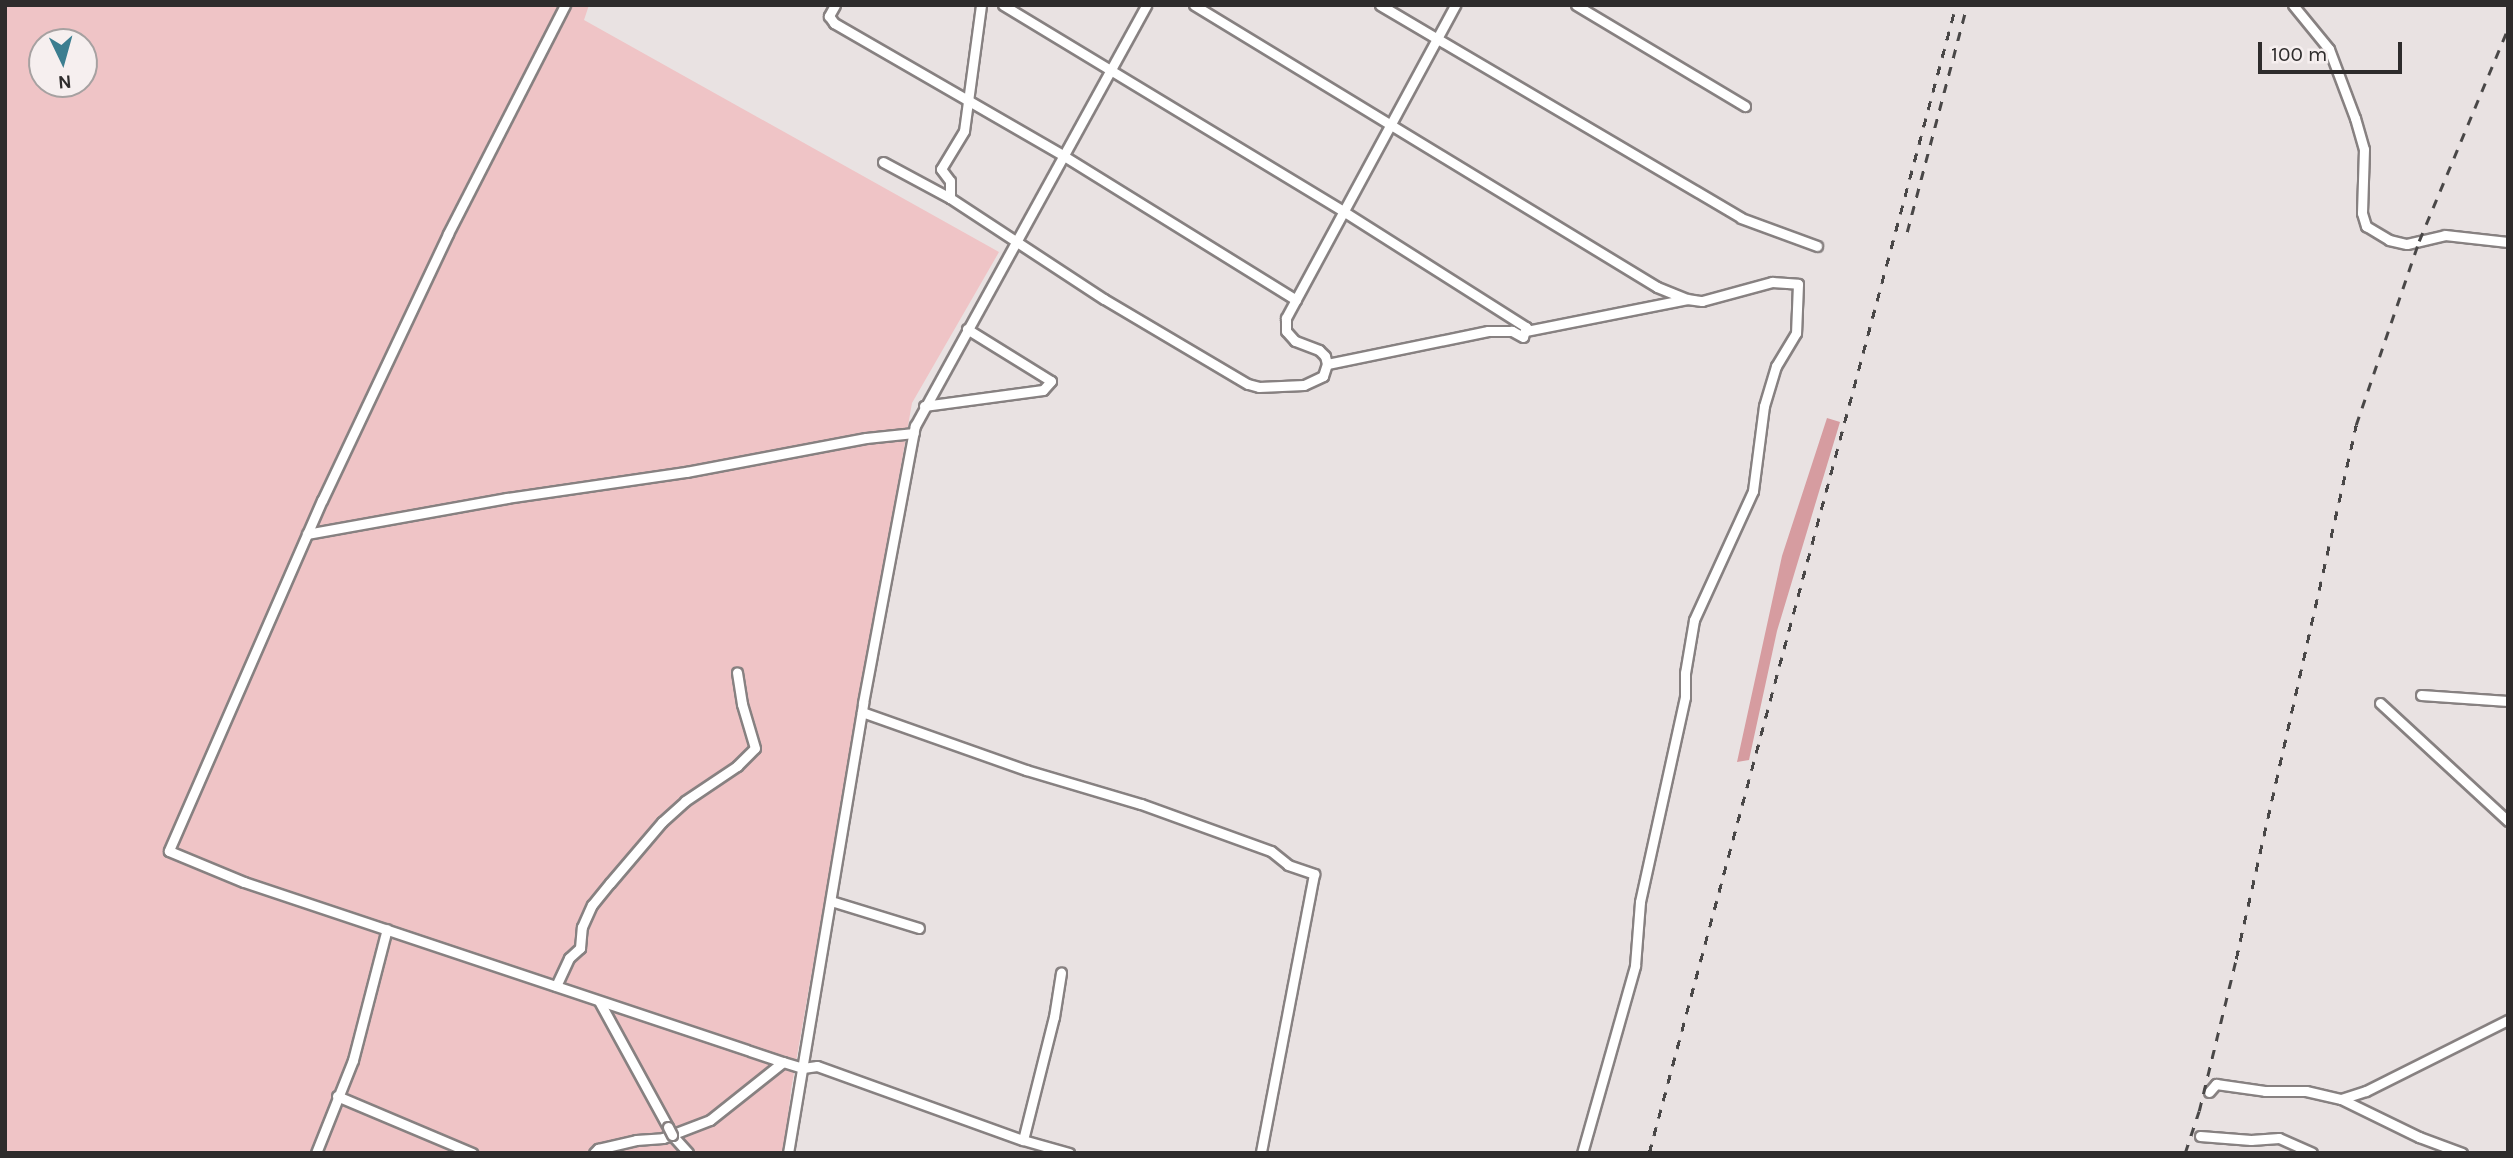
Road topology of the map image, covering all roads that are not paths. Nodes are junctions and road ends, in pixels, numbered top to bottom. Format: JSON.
{"nodes":[{"id":1,"x":565,"y":5,"type":"edge"},
{"id":2,"x":835,"y":5,"type":"edge"},
{"id":3,"x":982,"y":5,"type":"edge"},
{"id":4,"x":1003,"y":5,"type":"edge"},
{"id":5,"x":1146,"y":5,"type":"edge"},
{"id":6,"x":1194,"y":5,"type":"edge"},
{"id":7,"x":1380,"y":5,"type":"edge"},
{"id":8,"x":1455,"y":5,"type":"edge"},
{"id":9,"x":1576,"y":5,"type":"edge"},
{"id":10,"x":2293,"y":5,"type":"edge"},
{"id":11,"x":1436,"y":40,"type":"junction"},
{"id":12,"x":1110,"y":71,"type":"junction"},
{"id":13,"x":968,"y":101,"type":"junction"},
{"id":14,"x":1745,"y":106,"type":"dead end"},
{"id":15,"x":1389,"y":126,"type":"junction"},
{"id":16,"x":1064,"y":156,"type":"junction"},
{"id":17,"x":884,"y":162,"type":"dead end"},
{"id":18,"x":950,"y":198,"type":"junction"},
{"id":19,"x":1343,"y":211,"type":"junction"},
{"id":20,"x":2508,"y":242,"type":"edge"},
{"id":21,"x":1015,"y":243,"type":"junction"},
{"id":22,"x":1818,"y":246,"type":"dead end"},
{"id":23,"x":1687,"y":299,"type":"junction"},
{"id":24,"x":1296,"y":300,"type":"junction"},
{"id":25,"x":967,"y":329,"type":"junction"},
{"id":26,"x":1527,"y":331,"type":"junction"},
{"id":27,"x":1328,"y":364,"type":"junction"},
{"id":28,"x":924,"y":407,"type":"junction"},
{"id":29,"x":914,"y":433,"type":"junction"},
{"id":30,"x":307,"y":534,"type":"junction"},
{"id":31,"x":737,"y":672,"type":"dead end"},
{"id":32,"x":2421,"y":695,"type":"dead end"},
{"id":33,"x":2508,"y":701,"type":"edge"},
{"id":34,"x":2380,"y":703,"type":"dead end"},
{"id":35,"x":862,"y":712,"type":"junction"},
{"id":36,"x":2508,"y":821,"type":"edge"},
{"id":37,"x":831,"y":901,"type":"junction"},
{"id":38,"x":919,"y":928,"type":"dead end"},
{"id":39,"x":387,"y":929,"type":"junction"},
{"id":40,"x":1061,"y":973,"type":"dead end"},
{"id":41,"x":556,"y":986,"type":"junction"},
{"id":42,"x":599,"y":1000,"type":"junction"},
{"id":43,"x":2508,"y":1020,"type":"edge"},
{"id":44,"x":783,"y":1062,"type":"junction"},
{"id":45,"x":803,"y":1068,"type":"junction"},
{"id":46,"x":2209,"y":1092,"type":"dead end"},
{"id":47,"x":337,"y":1096,"type":"junction"},
{"id":48,"x":2341,"y":1099,"type":"junction"},
{"id":49,"x":2200,"y":1136,"type":"dead end"},
{"id":50,"x":1024,"y":1140,"type":"junction"},
{"id":51,"x":316,"y":1153,"type":"edge"},
{"id":52,"x":472,"y":1153,"type":"edge"},
{"id":53,"x":594,"y":1153,"type":"edge"},
{"id":54,"x":688,"y":1153,"type":"edge"},
{"id":55,"x":789,"y":1153,"type":"edge"},
{"id":56,"x":1069,"y":1153,"type":"edge"},
{"id":57,"x":1262,"y":1153,"type":"edge"},
{"id":58,"x":1582,"y":1153,"type":"edge"},
{"id":59,"x":2312,"y":1153,"type":"edge"},
{"id":60,"x":2462,"y":1153,"type":"edge"}],
"edges":[{"from":1,"to":30,"type":"street"},
{"from":2,"to":13,"type":"street"},
{"from":3,"to":13,"type":"street"},
{"from":4,"to":12,"type":"street"},
{"from":5,"to":12,"type":"street"},
{"from":6,"to":15,"type":"street"},
{"from":7,"to":11,"type":"street"},
{"from":8,"to":11,"type":"street"},
{"from":9,"to":14,"type":"street"},
{"from":10,"to":20,"type":"street"},
{"from":11,"to":15,"type":"street"},
{"from":11,"to":22,"type":"street"},
{"from":12,"to":16,"type":"street"},
{"from":12,"to":19,"type":"street"},
{"from":13,"to":16,"type":"street"},
{"from":13,"to":18,"type":"street"},
{"from":15,"to":19,"type":"street"},
{"from":15,"to":23,"type":"street"},
{"from":16,"to":21,"type":"street"},
{"from":16,"to":24,"type":"street"},
{"from":17,"to":18,"type":"street"},
{"from":18,"to":21,"type":"street"},
{"from":19,"to":24,"type":"street"},
{"from":19,"to":26,"type":"street"},
{"from":21,"to":25,"type":"street"},
{"from":21,"to":27,"type":"street"},
{"from":23,"to":26,"type":"street"},
{"from":23,"to":58,"type":"street"},
{"from":24,"to":27,"type":"street"},
{"from":25,"to":28,"type":"street"},
{"from":25,"to":28,"type":"street"},
{"from":26,"to":27,"type":"street"},
{"from":28,"to":29,"type":"street"},
{"from":29,"to":30,"type":"street"},
{"from":29,"to":35,"type":"street"},
{"from":30,"to":39,"type":"street"},
{"from":31,"to":41,"type":"street"},
{"from":32,"to":33,"type":"street"},
{"from":34,"to":36,"type":"street"},
{"from":35,"to":37,"type":"street"},
{"from":35,"to":57,"type":"street"},
{"from":37,"to":38,"type":"street"},
{"from":37,"to":45,"type":"street"},
{"from":39,"to":41,"type":"street"},
{"from":39,"to":47,"type":"street"},
{"from":40,"to":50,"type":"street"},
{"from":41,"to":42,"type":"street"},
{"from":42,"to":44,"type":"street"},
{"from":42,"to":54,"type":"street"},
{"from":43,"to":48,"type":"street"},
{"from":44,"to":45,"type":"street"},
{"from":44,"to":53,"type":"street"},
{"from":45,"to":50,"type":"street"},
{"from":45,"to":55,"type":"street"},
{"from":46,"to":48,"type":"street"},
{"from":47,"to":51,"type":"street"},
{"from":47,"to":52,"type":"street"},
{"from":48,"to":60,"type":"street"},
{"from":49,"to":59,"type":"street"},
{"from":50,"to":56,"type":"street"}]}
